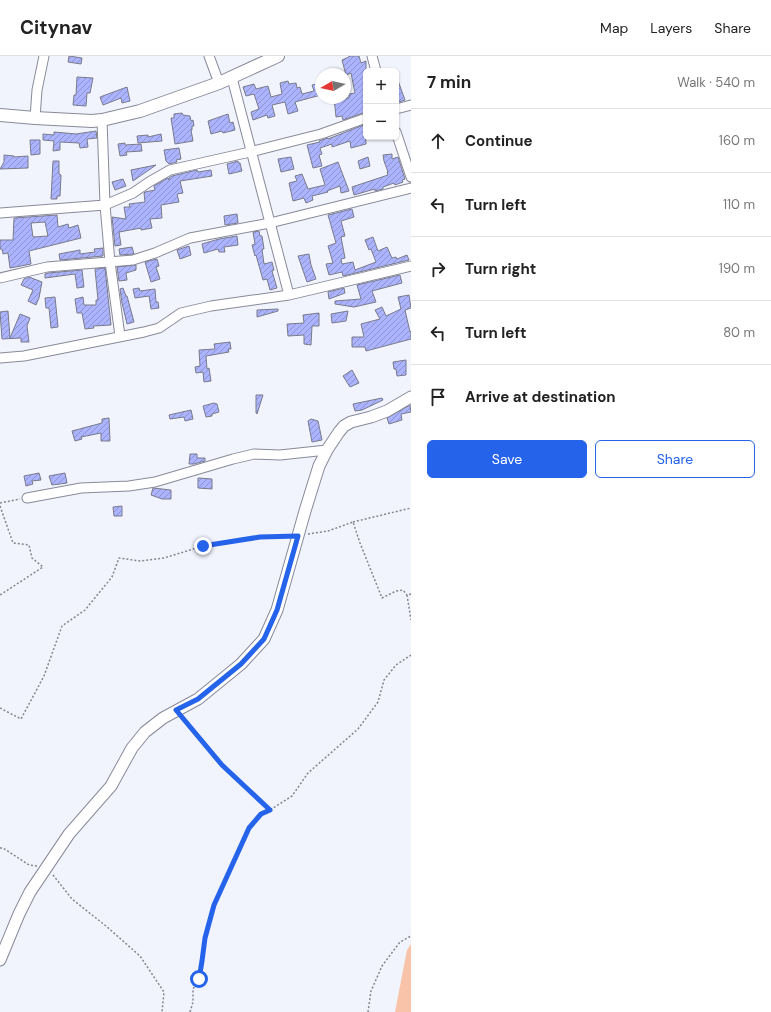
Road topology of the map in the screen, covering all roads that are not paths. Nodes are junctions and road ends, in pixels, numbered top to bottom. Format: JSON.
{"nodes":[{"id":1,"x":44,"y":56,"type":"edge"},
{"id":2,"x":209,"y":56,"type":"edge"},
{"id":3,"x":278,"y":56,"type":"edge"},
{"id":4,"x":372,"y":56,"type":"edge"},
{"id":5,"x":375,"y":68,"type":"edge"},
{"id":6,"x":232,"y":78,"type":"junction"},
{"id":7,"x":220,"y":83,"type":"junction"},
{"id":8,"x":411,"y":105,"type":"edge"},
{"id":9,"x":399,"y":108,"type":"edge"},
{"id":10,"x":0,"y":115,"type":"edge"},
{"id":11,"x":35,"y":118,"type":"junction"},
{"id":12,"x":363,"y":119,"type":"edge"},
{"id":13,"x":102,"y":120,"type":"junction"},
{"id":14,"x":399,"y":140,"type":"edge"},
{"id":15,"x":250,"y":152,"type":"junction"},
{"id":16,"x":411,"y":177,"type":"edge"},
{"id":17,"x":411,"y":188,"type":"edge"},
{"id":18,"x":105,"y":205,"type":"junction"},
{"id":19,"x":0,"y":213,"type":"edge"},
{"id":20,"x":270,"y":223,"type":"junction"},
{"id":21,"x":110,"y":262,"type":"junction"},
{"id":22,"x":411,"y":266,"type":"edge"},
{"id":23,"x":0,"y":278,"type":"edge"},
{"id":24,"x":289,"y":295,"type":"junction"},
{"id":25,"x":120,"y":336,"type":"junction"},
{"id":26,"x":0,"y":358,"type":"edge"},
{"id":27,"x":411,"y":397,"type":"edge"},
{"id":28,"x":327,"y":450,"type":"junction"},
{"id":29,"x":27,"y":498,"type":"road end"},
{"id":30,"x":0,"y":960,"type":"edge"}],
"edges":[{"from":1,"to":11,"type":"street"},
{"from":2,"to":7,"type":"street"},
{"from":3,"to":6,"type":"main road"},
{"from":4,"to":5,"type":"street"},
{"from":6,"to":7,"type":"main road"},
{"from":6,"to":15,"type":"street"},
{"from":7,"to":13,"type":"main road"},
{"from":8,"to":9,"type":"street"},
{"from":10,"to":11,"type":"main road"},
{"from":11,"to":13,"type":"main road"},
{"from":12,"to":15,"type":"street"},
{"from":13,"to":18,"type":"street"},
{"from":14,"to":16,"type":"street"},
{"from":15,"to":18,"type":"street"},
{"from":15,"to":20,"type":"street"},
{"from":17,"to":20,"type":"street"},
{"from":18,"to":19,"type":"street"},
{"from":18,"to":21,"type":"street"},
{"from":20,"to":21,"type":"street"},
{"from":20,"to":24,"type":"street"},
{"from":21,"to":23,"type":"street"},
{"from":21,"to":25,"type":"street"},
{"from":22,"to":24,"type":"street"},
{"from":24,"to":25,"type":"street"},
{"from":25,"to":26,"type":"street"},
{"from":27,"to":28,"type":"street"},
{"from":28,"to":29,"type":"street"},
{"from":28,"to":30,"type":"street"}]}
